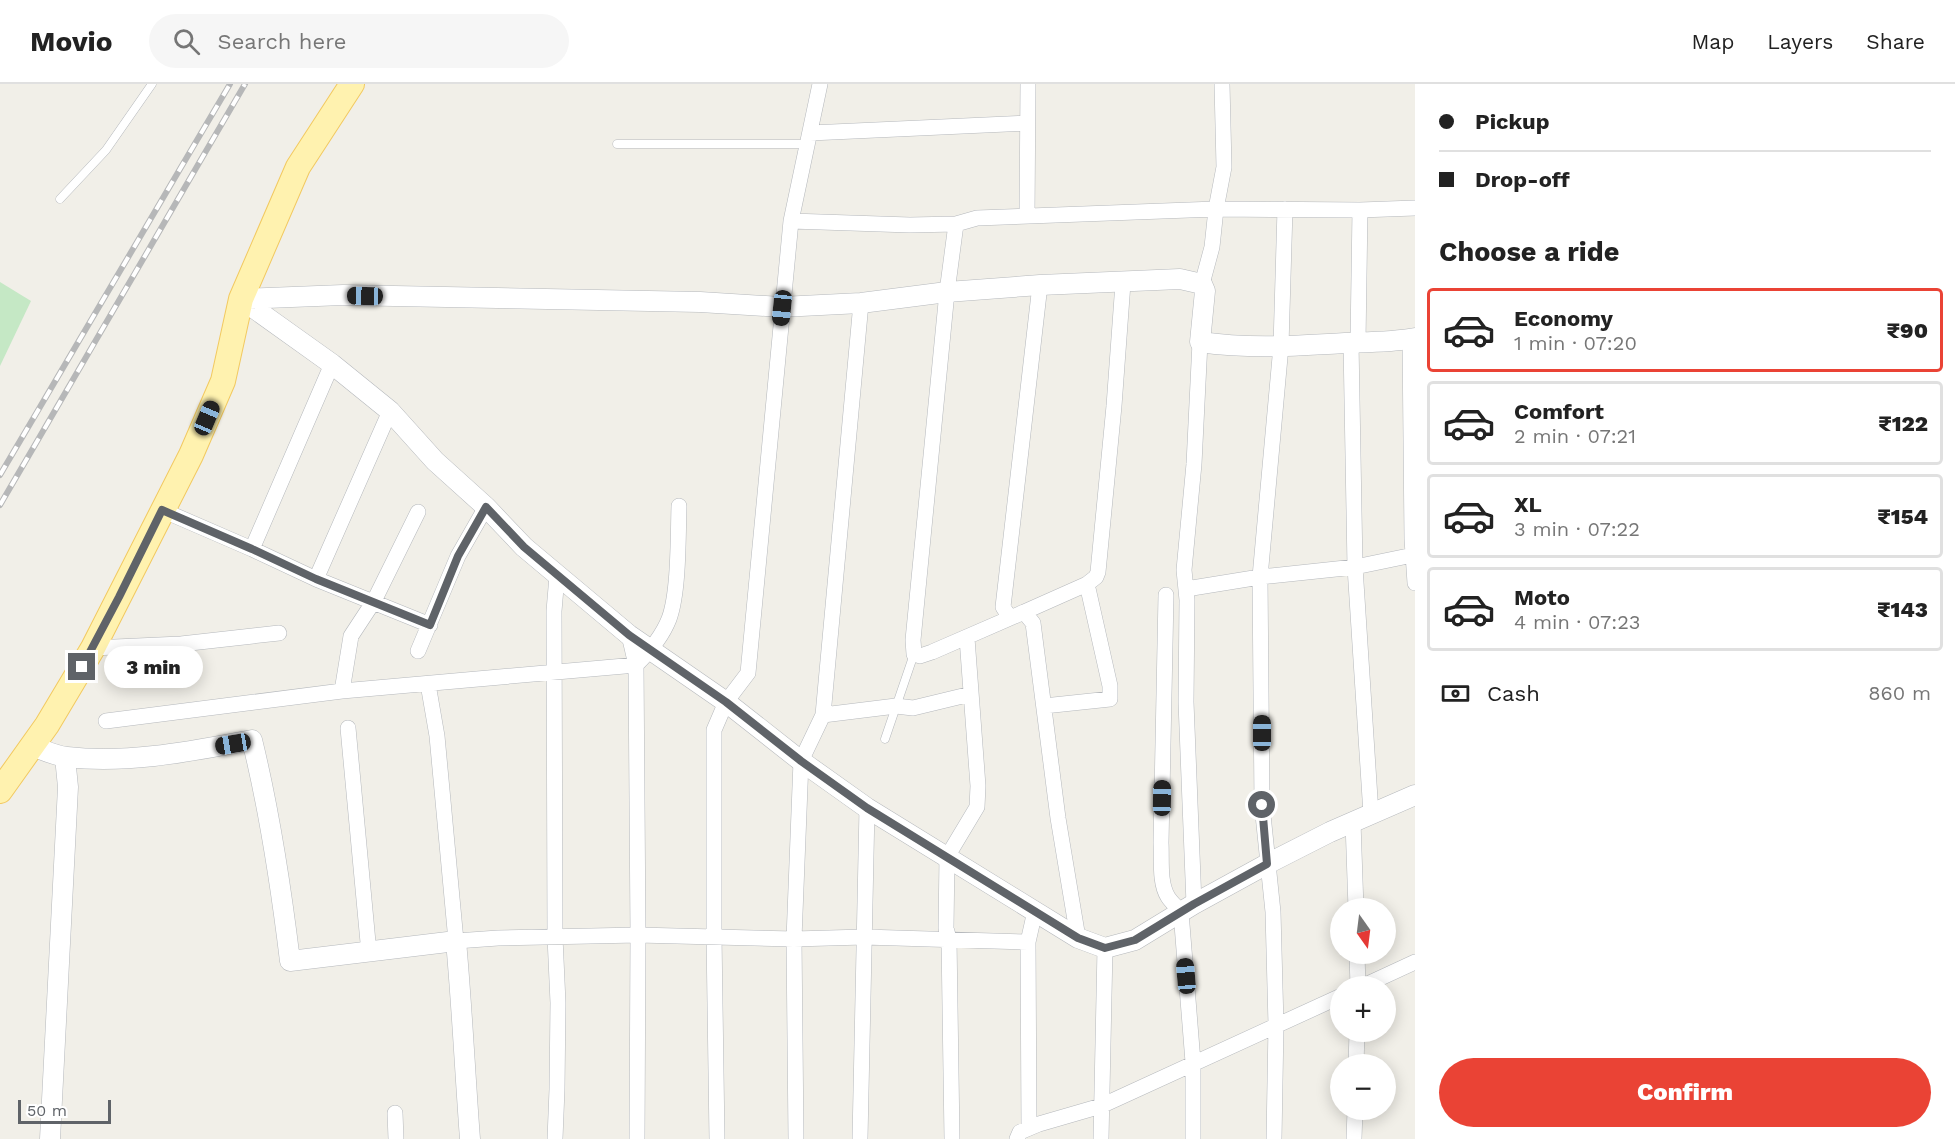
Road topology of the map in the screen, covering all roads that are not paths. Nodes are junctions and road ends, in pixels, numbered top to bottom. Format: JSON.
{"nodes":[{"id":1,"x":152,"y":84,"type":"edge"},
{"id":2,"x":352,"y":84,"type":"edge"},
{"id":3,"x":820,"y":84,"type":"edge"},
{"id":4,"x":1028,"y":84,"type":"edge"},
{"id":5,"x":1222,"y":84,"type":"edge"},
{"id":6,"x":1027,"y":123,"type":"junction"},
{"id":7,"x":808,"y":138,"type":"junction"},
{"id":8,"x":617,"y":144,"type":"dead end"},
{"id":9,"x":60,"y":199,"type":"dead end"},
{"id":10,"x":1415,"y":208,"type":"edge"},
{"id":11,"x":1216,"y":209,"type":"junction"},
{"id":12,"x":1285,"y":209,"type":"junction"},
{"id":13,"x":1360,"y":210,"type":"junction"},
{"id":14,"x":1027,"y":216,"type":"junction"},
{"id":15,"x":791,"y":221,"type":"junction"},
{"id":16,"x":956,"y":224,"type":"junction"},
{"id":17,"x":1123,"y":283,"type":"junction"},
{"id":18,"x":1202,"y":284,"type":"junction"},
{"id":19,"x":1040,"y":285,"type":"junction"},
{"id":20,"x":947,"y":292,"type":"junction"},
{"id":21,"x":241,"y":299,"type":"junction"},
{"id":22,"x":861,"y":303,"type":"junction"},
{"id":23,"x":782,"y":308,"type":"junction"},
{"id":24,"x":1412,"y":338,"type":"edge"},
{"id":25,"x":1200,"y":342,"type":"junction"},
{"id":26,"x":1354,"y":342,"type":"junction"},
{"id":27,"x":1281,"y":346,"type":"junction"},
{"id":28,"x":332,"y":364,"type":"junction"},
{"id":29,"x":390,"y":411,"type":"junction"},
{"id":30,"x":680,"y":506,"type":"dead end"},
{"id":31,"x":486,"y":507,"type":"junction"},
{"id":32,"x":162,"y":510,"type":"junction"},
{"id":33,"x":418,"y":512,"type":"dead end"},
{"id":34,"x":252,"y":549,"type":"junction"},
{"id":35,"x":1413,"y":555,"type":"junction"},
{"id":36,"x":1355,"y":567,"type":"junction"},
{"id":37,"x":557,"y":576,"type":"junction"},
{"id":38,"x":1260,"y":577,"type":"junction"},
{"id":39,"x":316,"y":579,"type":"junction"},
{"id":40,"x":1415,"y":583,"type":"edge"},
{"id":41,"x":1087,"y":584,"type":"junction"},
{"id":42,"x":1186,"y":589,"type":"junction"},
{"id":43,"x":1166,"y":595,"type":"dead end"},
{"id":44,"x":374,"y":601,"type":"junction"},
{"id":45,"x":1024,"y":612,"type":"junction"},
{"id":46,"x":1010,"y":618,"type":"junction"},
{"id":47,"x":430,"y":625,"type":"junction"},
{"id":48,"x":279,"y":633,"type":"dead end"},
{"id":49,"x":629,"y":635,"type":"junction"},
{"id":50,"x":967,"y":638,"type":"junction"},
{"id":51,"x":93,"y":648,"type":"junction"},
{"id":52,"x":651,"y":650,"type":"junction"},
{"id":53,"x":418,"y":651,"type":"dead end"},
{"id":54,"x":914,"y":654,"type":"junction"},
{"id":55,"x":636,"y":665,"type":"junction"},
{"id":56,"x":555,"y":672,"type":"junction"},
{"id":57,"x":428,"y":684,"type":"junction"},
{"id":58,"x":342,"y":691,"type":"junction"},
{"id":59,"x":970,"y":694,"type":"junction"},
{"id":60,"x":726,"y":702,"type":"junction"},
{"id":61,"x":896,"y":706,"type":"junction"},
{"id":62,"x":1044,"y":706,"type":"junction"},
{"id":63,"x":823,"y":715,"type":"junction"},
{"id":64,"x":106,"y":721,"type":"dead end"},
{"id":65,"x":348,"y":728,"type":"dead end"},
{"id":66,"x":885,"y":739,"type":"dead end"},
{"id":67,"x":32,"y":746,"type":"junction"},
{"id":68,"x":65,"y":757,"type":"junction"},
{"id":69,"x":801,"y":761,"type":"junction"},
{"id":70,"x":0,"y":791,"type":"edge"},
{"id":71,"x":1415,"y":795,"type":"edge"},
{"id":72,"x":867,"y":808,"type":"junction"},
{"id":73,"x":1362,"y":818,"type":"junction"},
{"id":74,"x":947,"y":857,"type":"junction"},
{"id":75,"x":1267,"y":864,"type":"junction"},
{"id":76,"x":1357,"y":898,"type":"edge"},
{"id":77,"x":1187,"y":908,"type":"junction"},
{"id":78,"x":1035,"y":911,"type":"junction"},
{"id":79,"x":638,"y":935,"type":"junction"},
{"id":80,"x":714,"y":936,"type":"junction"},
{"id":81,"x":555,"y":937,"type":"junction"},
{"id":82,"x":864,"y":937,"type":"junction"},
{"id":83,"x":1078,"y":938,"type":"junction"},
{"id":84,"x":794,"y":939,"type":"junction"},
{"id":85,"x":949,"y":939,"type":"junction"},
{"id":86,"x":456,"y":941,"type":"junction"},
{"id":87,"x":1028,"y":942,"type":"junction"},
{"id":88,"x":1105,"y":948,"type":"junction"},
{"id":89,"x":369,"y":953,"type":"junction"},
{"id":90,"x":1415,"y":962,"type":"edge"},
{"id":91,"x":1384,"y":976,"type":"edge"},
{"id":92,"x":1330,"y":1001,"type":"edge"},
{"id":93,"x":1276,"y":1025,"type":"junction"},
{"id":94,"x":1193,"y":1062,"type":"junction"},
{"id":95,"x":1101,"y":1106,"type":"junction"},
{"id":96,"x":395,"y":1113,"type":"dead end"},
{"id":97,"x":1355,"y":1120,"type":"edge"},
{"id":98,"x":1029,"y":1128,"type":"junction"},
{"id":99,"x":50,"y":1139,"type":"edge"},
{"id":100,"x":396,"y":1139,"type":"edge"},
{"id":101,"x":470,"y":1139,"type":"edge"},
{"id":102,"x":555,"y":1139,"type":"edge"},
{"id":103,"x":637,"y":1139,"type":"edge"},
{"id":104,"x":717,"y":1139,"type":"edge"},
{"id":105,"x":796,"y":1139,"type":"edge"},
{"id":106,"x":860,"y":1139,"type":"edge"},
{"id":107,"x":952,"y":1139,"type":"edge"},
{"id":108,"x":1017,"y":1139,"type":"edge"},
{"id":109,"x":1101,"y":1139,"type":"edge"},
{"id":110,"x":1193,"y":1139,"type":"edge"},
{"id":111,"x":1274,"y":1139,"type":"edge"},
{"id":112,"x":1354,"y":1139,"type":"edge"}],
"edges":[{"from":1,"to":9,"type":"lane"},
{"from":2,"to":21,"type":"main road"},
{"from":3,"to":7,"type":"street"},
{"from":4,"to":6,"type":"street"},
{"from":5,"to":11,"type":"street"},
{"from":6,"to":7,"type":"street"},
{"from":6,"to":14,"type":"street"},
{"from":7,"to":8,"type":"lane"},
{"from":7,"to":15,"type":"street"},
{"from":10,"to":13,"type":"street"},
{"from":11,"to":12,"type":"street"},
{"from":11,"to":14,"type":"street"},
{"from":11,"to":18,"type":"street"},
{"from":12,"to":13,"type":"street"},
{"from":12,"to":27,"type":"street"},
{"from":13,"to":26,"type":"street"},
{"from":14,"to":16,"type":"street"},
{"from":15,"to":16,"type":"street"},
{"from":15,"to":23,"type":"street"},
{"from":16,"to":20,"type":"street"},
{"from":17,"to":18,"type":"street"},
{"from":17,"to":19,"type":"street"},
{"from":17,"to":41,"type":"street"},
{"from":18,"to":25,"type":"street"},
{"from":19,"to":20,"type":"street"},
{"from":19,"to":46,"type":"street"},
{"from":20,"to":22,"type":"street"},
{"from":20,"to":54,"type":"street"},
{"from":21,"to":23,"type":"street"},
{"from":21,"to":28,"type":"street"},
{"from":21,"to":32,"type":"main road"},
{"from":22,"to":23,"type":"street"},
{"from":22,"to":63,"type":"street"},
{"from":23,"to":60,"type":"street"},
{"from":24,"to":26,"type":"street"},
{"from":24,"to":35,"type":"street"},
{"from":25,"to":27,"type":"street"},
{"from":25,"to":42,"type":"street"},
{"from":26,"to":27,"type":"street"},
{"from":26,"to":36,"type":"street"},
{"from":27,"to":38,"type":"street"},
{"from":28,"to":29,"type":"street"},
{"from":28,"to":34,"type":"street"},
{"from":29,"to":31,"type":"street"},
{"from":29,"to":39,"type":"street"},
{"from":30,"to":52,"type":"street"},
{"from":31,"to":37,"type":"street"},
{"from":31,"to":47,"type":"street"},
{"from":32,"to":34,"type":"street"},
{"from":32,"to":51,"type":"main road"},
{"from":33,"to":44,"type":"street"},
{"from":34,"to":39,"type":"street"},
{"from":35,"to":36,"type":"street"},
{"from":35,"to":40,"type":"street"},
{"from":36,"to":38,"type":"street"},
{"from":36,"to":73,"type":"street"},
{"from":37,"to":49,"type":"street"},
{"from":37,"to":56,"type":"street"},
{"from":38,"to":42,"type":"street"},
{"from":38,"to":75,"type":"street"},
{"from":39,"to":44,"type":"street"},
{"from":41,"to":45,"type":"street"},
{"from":41,"to":62,"type":"street"},
{"from":42,"to":77,"type":"street"},
{"from":43,"to":77,"type":"street"},
{"from":44,"to":47,"type":"street"},
{"from":44,"to":58,"type":"street"},
{"from":45,"to":46,"type":"street"},
{"from":45,"to":62,"type":"street"},
{"from":46,"to":50,"type":"street"},
{"from":47,"to":53,"type":"street"},
{"from":48,"to":51,"type":"street"},
{"from":49,"to":52,"type":"street"},
{"from":49,"to":55,"type":"street"},
{"from":50,"to":54,"type":"street"},
{"from":50,"to":59,"type":"street"},
{"from":51,"to":67,"type":"main road"},
{"from":52,"to":55,"type":"street"},
{"from":52,"to":60,"type":"street"},
{"from":54,"to":61,"type":"lane"},
{"from":55,"to":56,"type":"street"},
{"from":55,"to":79,"type":"street"},
{"from":56,"to":57,"type":"street"},
{"from":56,"to":81,"type":"street"},
{"from":57,"to":58,"type":"street"},
{"from":57,"to":86,"type":"street"},
{"from":58,"to":64,"type":"street"},
{"from":59,"to":61,"type":"street"},
{"from":59,"to":74,"type":"street"},
{"from":60,"to":69,"type":"street"},
{"from":60,"to":80,"type":"street"},
{"from":61,"to":63,"type":"street"},
{"from":61,"to":66,"type":"lane"},
{"from":62,"to":83,"type":"street"},
{"from":63,"to":69,"type":"street"},
{"from":65,"to":89,"type":"street"},
{"from":67,"to":68,"type":"street"},
{"from":67,"to":70,"type":"main road"},
{"from":68,"to":89,"type":"street"},
{"from":68,"to":99,"type":"street"},
{"from":69,"to":72,"type":"street"},
{"from":69,"to":84,"type":"street"},
{"from":71,"to":73,"type":"street"},
{"from":72,"to":74,"type":"street"},
{"from":72,"to":82,"type":"street"},
{"from":73,"to":75,"type":"street"},
{"from":73,"to":76,"type":"street"},
{"from":74,"to":78,"type":"street"},
{"from":74,"to":85,"type":"street"},
{"from":75,"to":77,"type":"street"},
{"from":75,"to":93,"type":"street"},
{"from":77,"to":88,"type":"street"},
{"from":77,"to":94,"type":"street"},
{"from":78,"to":83,"type":"street"},
{"from":78,"to":87,"type":"street"},
{"from":79,"to":80,"type":"street"},
{"from":79,"to":81,"type":"street"},
{"from":79,"to":103,"type":"street"},
{"from":80,"to":84,"type":"street"},
{"from":80,"to":104,"type":"street"},
{"from":81,"to":86,"type":"street"},
{"from":81,"to":102,"type":"street"},
{"from":82,"to":84,"type":"street"},
{"from":82,"to":85,"type":"street"},
{"from":82,"to":106,"type":"street"},
{"from":83,"to":88,"type":"street"},
{"from":84,"to":105,"type":"street"},
{"from":85,"to":87,"type":"street"},
{"from":85,"to":107,"type":"street"},
{"from":86,"to":89,"type":"street"},
{"from":86,"to":101,"type":"street"},
{"from":87,"to":98,"type":"street"},
{"from":88,"to":95,"type":"street"},
{"from":90,"to":91,"type":"street"},
{"from":92,"to":93,"type":"street"},
{"from":93,"to":94,"type":"street"},
{"from":93,"to":111,"type":"street"},
{"from":94,"to":95,"type":"street"},
{"from":94,"to":110,"type":"street"},
{"from":95,"to":98,"type":"street"},
{"from":95,"to":109,"type":"street"},
{"from":96,"to":100,"type":"street"},
{"from":97,"to":112,"type":"street"},
{"from":98,"to":108,"type":"street"}]}
